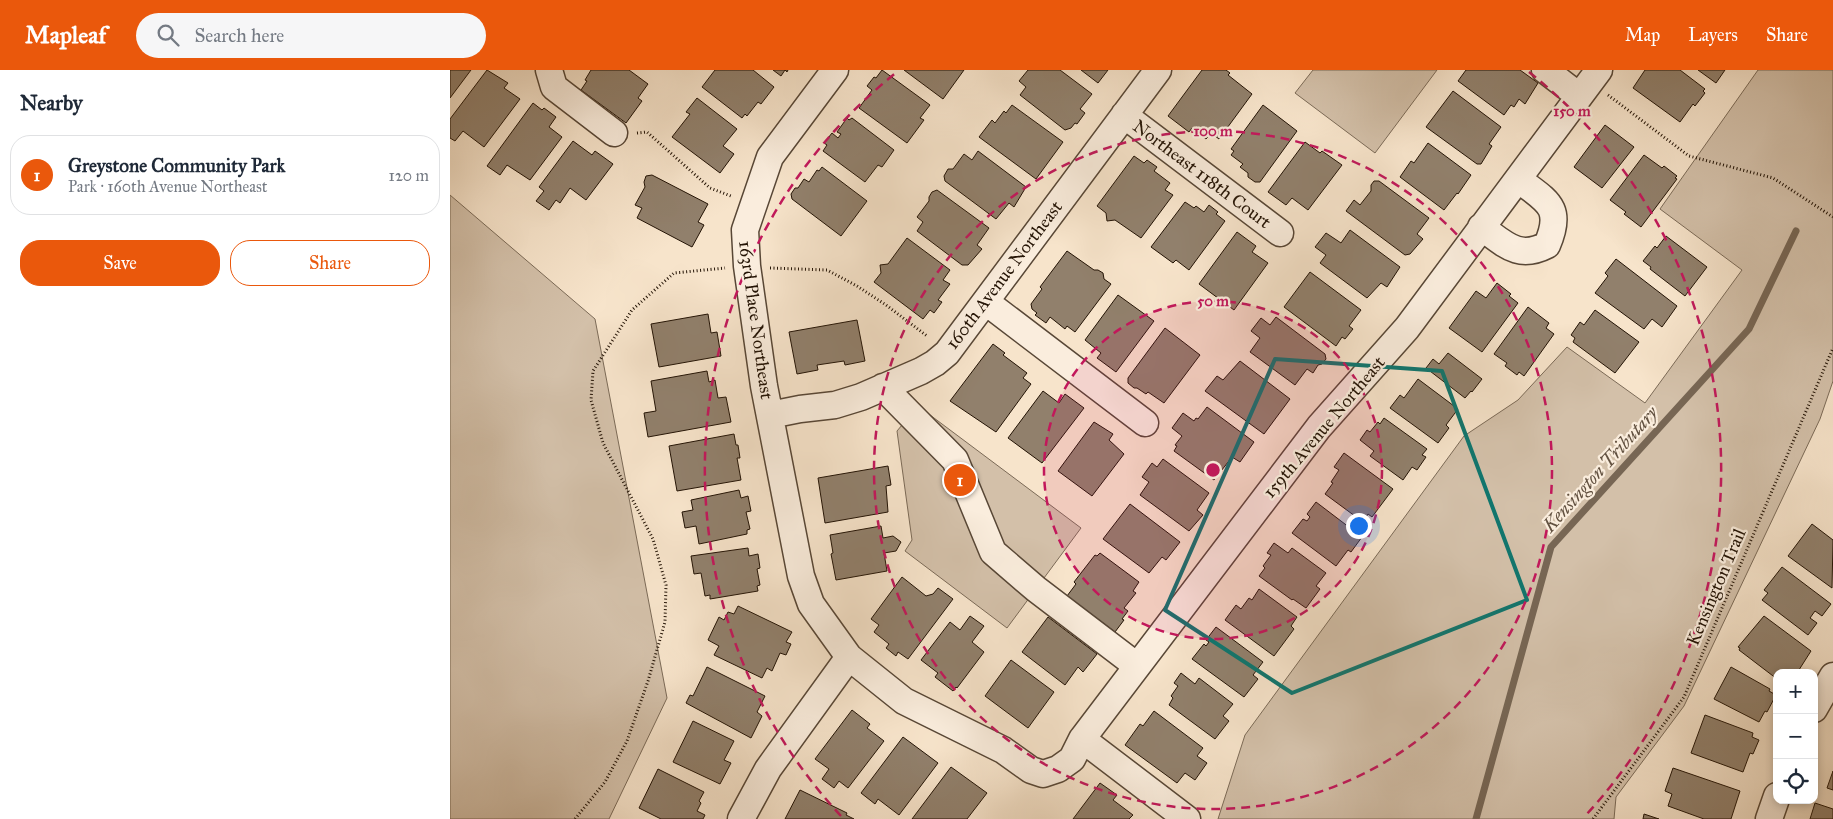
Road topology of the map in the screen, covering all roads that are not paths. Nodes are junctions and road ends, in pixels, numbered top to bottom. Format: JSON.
{"nodes":[{"id":1,"x":549,"y":70,"type":"edge"},
{"id":2,"x":835,"y":70,"type":"edge"},
{"id":3,"x":1158,"y":70,"type":"edge"},
{"id":4,"x":1545,"y":70,"type":"edge"},
{"id":5,"x":1602,"y":81,"type":"edge"},
{"id":6,"x":1579,"y":96,"type":"junction"},
{"id":7,"x":1124,"y":115,"type":"junction"},
{"id":8,"x":623,"y":133,"type":"road end"},
{"id":9,"x":1518,"y":179,"type":"junction"},
{"id":10,"x":1481,"y":227,"type":"junction"},
{"id":11,"x":1280,"y":233,"type":"dead end"},
{"id":12,"x":986,"y":302,"type":"junction"},
{"id":13,"x":884,"y":387,"type":"junction"},
{"id":14,"x":770,"y":415,"type":"junction"},
{"id":15,"x":1146,"y":423,"type":"dead end"},
{"id":16,"x":849,"y":657,"type":"junction"},
{"id":17,"x":1137,"y":666,"type":"junction"},
{"id":18,"x":1833,"y":676,"type":"edge"},
{"id":19,"x":1818,"y":702,"type":"edge"},
{"id":20,"x":1082,"y":739,"type":"junction"},
{"id":21,"x":1043,"y":774,"type":"joint"},
{"id":22,"x":1774,"y":804,"type":"edge"},
{"id":23,"x":741,"y":819,"type":"edge"},
{"id":24,"x":1188,"y":819,"type":"edge"},
{"id":25,"x":1769,"y":819,"type":"edge"}],
"edges":[{"from":1,"to":8,"type":"street"},
{"from":2,"to":14,"type":"street","name":"163rd Place Northeast"},
{"from":3,"to":7,"type":"street","name":"160th Avenue Northeast"},
{"from":4,"to":6,"type":"street"},
{"from":5,"to":6,"type":"street","name":"159th Avenue Northeast"},
{"from":6,"to":9,"type":"street","name":"159th Avenue Northeast"},
{"from":7,"to":11,"type":"street","name":"Northeast 118th Court"},
{"from":7,"to":12,"type":"street","name":"160th Avenue Northeast"},
{"from":9,"to":10,"type":"street","name":"159th Avenue Northeast"},
{"from":9,"to":10,"type":"street"},
{"from":10,"to":17,"type":"street","name":"159th Avenue Northeast"},
{"from":12,"to":13,"type":"street","name":"160th Avenue Northeast"},
{"from":12,"to":15,"type":"street"},
{"from":13,"to":14,"type":"street","name":"160th Avenue Northeast"},
{"from":13,"to":17,"type":"street"},
{"from":14,"to":16,"type":"street","name":"163rd Place Northeast"},
{"from":16,"to":21,"type":"street","name":"163rd Place Northeast"},
{"from":16,"to":23,"type":"street"},
{"from":17,"to":20,"type":"street","name":"159th Avenue Northeast"},
{"from":18,"to":19,"type":"street"},
{"from":20,"to":21,"type":"street","name":"159th Avenue Northeast"},
{"from":20,"to":24,"type":"street"},
{"from":22,"to":25,"type":"street"}]}
